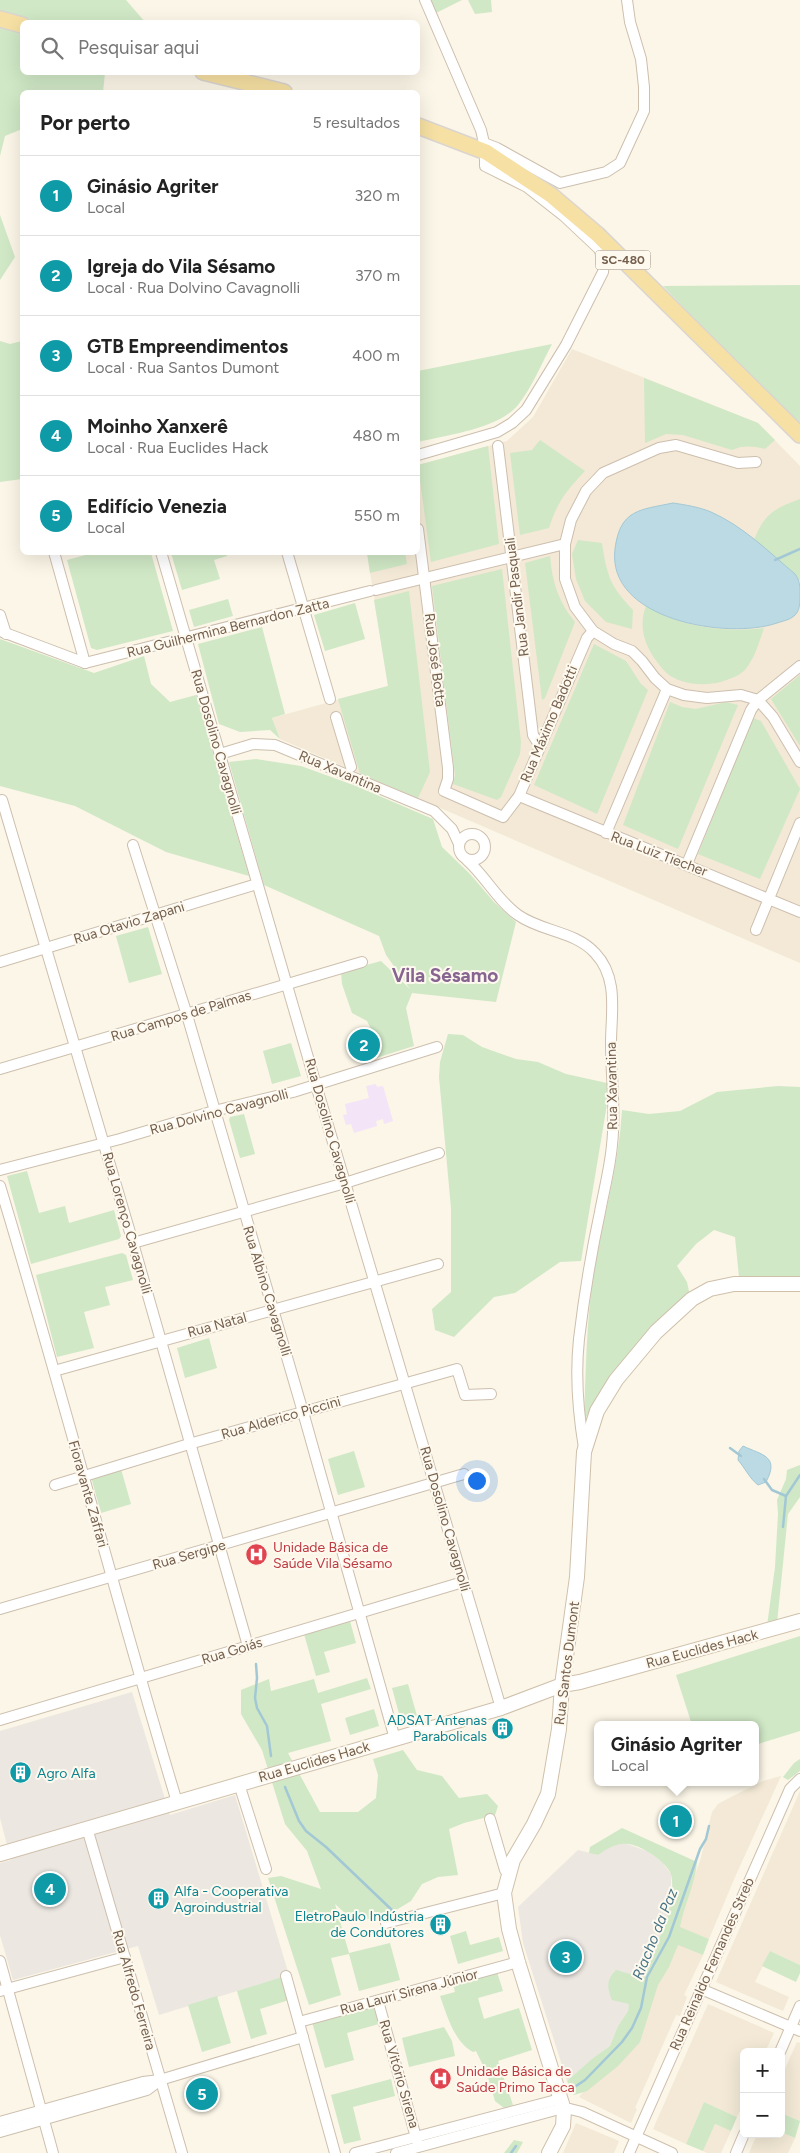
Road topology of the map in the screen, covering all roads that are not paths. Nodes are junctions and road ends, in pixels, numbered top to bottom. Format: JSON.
{"nodes":[{"id":1,"x":425,"y":0,"type":"edge"},
{"id":2,"x":627,"y":0,"type":"edge"},
{"id":3,"x":0,"y":19,"type":"edge"},
{"id":4,"x":20,"y":24,"type":"edge"},
{"id":5,"x":214,"y":75,"type":"edge"},
{"id":6,"x":276,"y":90,"type":"edge"},
{"id":7,"x":420,"y":127,"type":"edge"},
{"id":8,"x":485,"y":148,"type":"junction"},
{"id":9,"x":800,"y":435,"type":"edge"},
{"id":10,"x":498,"y":446,"type":"dead end"},
{"id":11,"x":420,"y":454,"type":"edge"},
{"id":12,"x":756,"y":462,"type":"dead end"},
{"id":13,"x":420,"y":543,"type":"edge"},
{"id":14,"x":565,"y":544,"type":"junction"},
{"id":15,"x":57,"y":555,"type":"edge"},
{"id":16,"x":162,"y":555,"type":"edge"},
{"id":17,"x":288,"y":555,"type":"edge"},
{"id":18,"x":512,"y":557,"type":"junction"},
{"id":19,"x":425,"y":578,"type":"junction"},
{"id":20,"x":303,"y":609,"type":"junction"},
{"id":21,"x":0,"y":614,"type":"edge"},
{"id":22,"x":594,"y":631,"type":"junction"},
{"id":23,"x":3,"y":632,"type":"edge"},
{"id":24,"x":186,"y":638,"type":"junction"},
{"id":25,"x":85,"y":663,"type":"junction"},
{"id":26,"x":800,"y":666,"type":"edge"},
{"id":27,"x":667,"y":689,"type":"junction"},
{"id":28,"x":330,"y":699,"type":"dead end"},
{"id":29,"x":758,"y":700,"type":"junction"},
{"id":30,"x":336,"y":717,"type":"dead end"},
{"id":31,"x":540,"y":746,"type":"junction"},
{"id":32,"x":220,"y":754,"type":"junction"},
{"id":33,"x":800,"y":762,"type":"edge"},
{"id":34,"x":351,"y":767,"type":"dead end"},
{"id":35,"x":519,"y":796,"type":"junction"},
{"id":36,"x":2,"y":800,"type":"dead end"},
{"id":37,"x":503,"y":817,"type":"joint"},
{"id":38,"x":800,"y":823,"type":"edge"},
{"id":39,"x":452,"y":829,"type":"junction"},
{"id":40,"x":606,"y":833,"type":"junction"},
{"id":41,"x":470,"y":834,"type":"junction"},
{"id":42,"x":459,"y":844,"type":"junction"},
{"id":43,"x":133,"y":845,"type":"dead end"},
{"id":44,"x":483,"y":855,"type":"junction"},
{"id":45,"x":467,"y":860,"type":"junction"},
{"id":46,"x":687,"y":864,"type":"junction"},
{"id":47,"x":483,"y":874,"type":"junction"},
{"id":48,"x":257,"y":884,"type":"junction"},
{"id":49,"x":768,"y":898,"type":"junction"},
{"id":50,"x":800,"y":912,"type":"edge"},
{"id":51,"x":155,"y":915,"type":"junction"},
{"id":52,"x":756,"y":930,"type":"dead end"},
{"id":53,"x":46,"y":947,"type":"junction"},
{"id":54,"x":0,"y":962,"type":"edge"},
{"id":55,"x":362,"y":962,"type":"dead end"},
{"id":56,"x":288,"y":984,"type":"junction"},
{"id":57,"x":187,"y":1015,"type":"junction"},
{"id":58,"x":437,"y":1047,"type":"dead end"},
{"id":59,"x":75,"y":1048,"type":"junction"},
{"id":60,"x":0,"y":1068,"type":"edge"},
{"id":61,"x":316,"y":1085,"type":"junction"},
{"id":62,"x":214,"y":1111,"type":"junction"},
{"id":63,"x":103,"y":1143,"type":"junction"},
{"id":64,"x":439,"y":1154,"type":"dead end"},
{"id":65,"x":0,"y":1170,"type":"edge"},
{"id":66,"x":345,"y":1183,"type":"junction"},
{"id":67,"x":0,"y":1186,"type":"edge"},
{"id":68,"x":243,"y":1211,"type":"junction"},
{"id":69,"x":133,"y":1243,"type":"junction"},
{"id":70,"x":438,"y":1264,"type":"dead end"},
{"id":71,"x":375,"y":1282,"type":"junction"},
{"id":72,"x":800,"y":1284,"type":"edge"},
{"id":73,"x":272,"y":1310,"type":"junction"},
{"id":74,"x":161,"y":1340,"type":"junction"},
{"id":75,"x":54,"y":1371,"type":"junction"},
{"id":76,"x":404,"y":1383,"type":"junction"},
{"id":77,"x":491,"y":1394,"type":"dead end"},
{"id":78,"x":303,"y":1412,"type":"junction"},
{"id":79,"x":189,"y":1444,"type":"junction"},
{"id":80,"x":584,"y":1452,"type":"junction"},
{"id":81,"x":464,"y":1474,"type":"dead end"},
{"id":82,"x":82,"y":1476,"type":"junction"},
{"id":83,"x":435,"y":1484,"type":"junction"},
{"id":84,"x":55,"y":1485,"type":"dead end"},
{"id":85,"x":331,"y":1514,"type":"junction"},
{"id":86,"x":219,"y":1546,"type":"junction"},
{"id":87,"x":111,"y":1577,"type":"junction"},
{"id":88,"x":464,"y":1582,"type":"junction"},
{"id":89,"x":0,"y":1609,"type":"edge"},
{"id":90,"x":358,"y":1612,"type":"junction"},
{"id":91,"x":800,"y":1621,"type":"edge"},
{"id":92,"x":248,"y":1646,"type":"junction"},
{"id":93,"x":140,"y":1679,"type":"junction"},
{"id":94,"x":562,"y":1685,"type":"junction"},
{"id":95,"x":501,"y":1708,"type":"junction"},
{"id":96,"x":0,"y":1720,"type":"edge"},
{"id":97,"x":395,"y":1739,"type":"junction"},
{"id":98,"x":800,"y":1780,"type":"edge"},
{"id":99,"x":239,"y":1784,"type":"junction"},
{"id":100,"x":177,"y":1802,"type":"junction"},
{"id":101,"x":490,"y":1819,"type":"dead end"},
{"id":102,"x":87,"y":1828,"type":"junction"},
{"id":103,"x":0,"y":1854,"type":"edge"},
{"id":104,"x":266,"y":1869,"type":"dead end"},
{"id":105,"x":509,"y":1873,"type":"junction"},
{"id":106,"x":504,"y":1893,"type":"junction"},
{"id":107,"x":386,"y":1923,"type":"dead end"},
{"id":108,"x":125,"y":1957,"type":"junction"},
{"id":109,"x":0,"y":1961,"type":"edge"},
{"id":110,"x":518,"y":1962,"type":"junction"},
{"id":111,"x":286,"y":1976,"type":"dead end"},
{"id":112,"x":701,"y":1989,"type":"junction"},
{"id":113,"x":4,"y":1990,"type":"edge"},
{"id":114,"x":378,"y":2001,"type":"junction"},
{"id":115,"x":800,"y":2006,"type":"edge"},
{"id":116,"x":300,"y":2022,"type":"junction"},
{"id":117,"x":795,"y":2029,"type":"edge"},
{"id":118,"x":303,"y":2037,"type":"junction"},
{"id":119,"x":783,"y":2048,"type":"edge"},
{"id":120,"x":160,"y":2080,"type":"junction"},
{"id":121,"x":562,"y":2106,"type":"junction"},
{"id":122,"x":42,"y":2115,"type":"junction"},
{"id":123,"x":0,"y":2122,"type":"edge"},
{"id":124,"x":0,"y":2132,"type":"edge"},
{"id":125,"x":636,"y":2136,"type":"junction"},
{"id":126,"x":742,"y":2138,"type":"edge"},
{"id":127,"x":418,"y":2142,"type":"junction"},
{"id":128,"x":53,"y":2153,"type":"edge"},
{"id":129,"x":182,"y":2153,"type":"edge"},
{"id":130,"x":335,"y":2153,"type":"edge"},
{"id":131,"x":355,"y":2153,"type":"edge"},
{"id":132,"x":396,"y":2153,"type":"edge"},
{"id":133,"x":549,"y":2153,"type":"edge"},
{"id":134,"x":629,"y":2153,"type":"edge"},
{"id":135,"x":672,"y":2153,"type":"edge"},
{"id":136,"x":736,"y":2153,"type":"edge"}],
"edges":[{"from":1,"to":8,"type":"street"},
{"from":2,"to":8,"type":"street"},
{"from":3,"to":4,"type":"main road"},
{"from":5,"to":6,"type":"main road"},
{"from":7,"to":8,"type":"main road","number":"SC-480"},
{"from":8,"to":9,"type":"main road","number":"SC-480"},
{"from":8,"to":11,"type":"street"},
{"from":10,"to":18,"type":"street","name":"Rua Jandir Pasquali"},
{"from":12,"to":14,"type":"street"},
{"from":13,"to":19,"type":"street","name":"Rua José Botta"},
{"from":14,"to":18,"type":"street","name":"Rua Guilhermina Bernardon Zatta"},
{"from":14,"to":22,"type":"street"},
{"from":15,"to":25,"type":"street"},
{"from":16,"to":24,"type":"street","name":"Rua Dosolino Cavagnolli"},
{"from":17,"to":20,"type":"street"},
{"from":18,"to":19,"type":"street","name":"Rua Guilhermina Bernardon Zatta"},
{"from":18,"to":31,"type":"street","name":"Rua Jandir Pasquali"},
{"from":19,"to":20,"type":"street","name":"Rua Guilhermina Bernardon Zatta"},
{"from":19,"to":37,"type":"street","name":"Rua José Botta"},
{"from":20,"to":24,"type":"street","name":"Rua Guilhermina Bernardon Zatta"},
{"from":20,"to":28,"type":"street"},
{"from":21,"to":23,"type":"street"},
{"from":22,"to":27,"type":"street"},
{"from":22,"to":31,"type":"street","name":"Rua Máximo Badotti"},
{"from":23,"to":25,"type":"street"},
{"from":24,"to":25,"type":"street","name":"Rua Guilhermina Bernardon Zatta"},
{"from":24,"to":32,"type":"street","name":"Rua Dosolino Cavagnolli"},
{"from":26,"to":29,"type":"street"},
{"from":27,"to":29,"type":"street"},
{"from":27,"to":40,"type":"street"},
{"from":29,"to":33,"type":"street"},
{"from":29,"to":46,"type":"street"},
{"from":30,"to":34,"type":"street"},
{"from":31,"to":35,"type":"street","name":"Rua Máximo Badotti"},
{"from":32,"to":39,"type":"street","name":"Rua Xavantina"},
{"from":32,"to":48,"type":"street","name":"Rua Dosolino Cavagnolli"},
{"from":35,"to":37,"type":"street","name":"Rua Máximo Badotti"},
{"from":35,"to":40,"type":"street","name":"Rua Luiz Tiecher"},
{"from":36,"to":53,"type":"street","name":"Rua Lorenço Cavagnolli"},
{"from":38,"to":49,"type":"street"},
{"from":39,"to":41,"type":"street"},
{"from":39,"to":42,"type":"street"},
{"from":40,"to":46,"type":"street","name":"Rua Luiz Tiecher"},
{"from":41,"to":42,"type":"street"},
{"from":41,"to":44,"type":"street"},
{"from":42,"to":45,"type":"street"},
{"from":43,"to":51,"type":"street","name":"Rua Albino Cavagnolli"},
{"from":44,"to":45,"type":"street"},
{"from":44,"to":47,"type":"street"},
{"from":45,"to":47,"type":"street","name":"Rua Xavantina"},
{"from":46,"to":49,"type":"street","name":"Rua Luiz Tiecher"},
{"from":47,"to":80,"type":"street","name":"Rua Xavantina"},
{"from":48,"to":51,"type":"street","name":"Rua Otavio Zapani"},
{"from":48,"to":56,"type":"street","name":"Rua Dosolino Cavagnolli"},
{"from":49,"to":50,"type":"street","name":"Rua Luiz Tiecher"},
{"from":49,"to":52,"type":"street"},
{"from":51,"to":53,"type":"street","name":"Rua Otavio Zapani"},
{"from":51,"to":57,"type":"street","name":"Rua Albino Cavagnolli"},
{"from":53,"to":54,"type":"street","name":"Rua Otavio Zapani"},
{"from":53,"to":59,"type":"street","name":"Rua Lorenço Cavagnolli"},
{"from":55,"to":56,"type":"street","name":"Rua Campos de Palmas"},
{"from":56,"to":57,"type":"street","name":"Rua Campos de Palmas"},
{"from":56,"to":61,"type":"street","name":"Rua Dosolino Cavagnolli"},
{"from":57,"to":59,"type":"street","name":"Rua Campos de Palmas"},
{"from":57,"to":62,"type":"street","name":"Rua Albino Cavagnolli"},
{"from":58,"to":61,"type":"street","name":"Rua Dolvino Cavagnolli"},
{"from":59,"to":60,"type":"street","name":"Rua Campos de Palmas"},
{"from":59,"to":63,"type":"street","name":"Rua Lorenço Cavagnolli"},
{"from":61,"to":62,"type":"street","name":"Rua Dolvino Cavagnolli"},
{"from":61,"to":66,"type":"street","name":"Rua Dosolino Cavagnolli"},
{"from":62,"to":63,"type":"street","name":"Rua Dolvino Cavagnolli"},
{"from":62,"to":68,"type":"street","name":"Rua Albino Cavagnolli"},
{"from":63,"to":65,"type":"street","name":"Rua Dolvino Cavagnolli"},
{"from":63,"to":69,"type":"street","name":"Rua Lorenço Cavagnolli"},
{"from":64,"to":66,"type":"street"},
{"from":66,"to":68,"type":"street"},
{"from":66,"to":71,"type":"street","name":"Rua Dosolino Cavagnolli"},
{"from":67,"to":75,"type":"street","name":"Fioravante Zaffari"},
{"from":68,"to":69,"type":"street"},
{"from":68,"to":73,"type":"street","name":"Rua Albino Cavagnolli"},
{"from":69,"to":74,"type":"street","name":"Rua Lorenço Cavagnolli"},
{"from":70,"to":71,"type":"street","name":"Rua Natal"},
{"from":71,"to":73,"type":"street","name":"Rua Natal"},
{"from":71,"to":76,"type":"street","name":"Rua Dosolino Cavagnolli"},
{"from":72,"to":80,"type":"main road","name":"Rua Santos Dumont"},
{"from":73,"to":74,"type":"street","name":"Rua Natal"},
{"from":73,"to":78,"type":"street","name":"Rua Albino Cavagnolli"},
{"from":74,"to":75,"type":"street","name":"Rua Natal"},
{"from":74,"to":79,"type":"street","name":"Rua Lorenço Cavagnolli"},
{"from":75,"to":82,"type":"street","name":"Fioravante Zaffari"},
{"from":76,"to":77,"type":"street","name":"Rua Alderico Piccini"},
{"from":76,"to":78,"type":"street","name":"Rua Alderico Piccini"},
{"from":76,"to":83,"type":"street","name":"Rua Dosolino Cavagnolli"},
{"from":78,"to":79,"type":"street","name":"Rua Alderico Piccini"},
{"from":78,"to":85,"type":"street","name":"Rua Albino Cavagnolli"},
{"from":79,"to":82,"type":"street","name":"Rua Alderico Piccini"},
{"from":79,"to":86,"type":"street","name":"Rua Lorenço Cavagnolli"},
{"from":80,"to":94,"type":"main road","name":"Rua Santos Dumont"},
{"from":81,"to":83,"type":"street","name":"Rua Sergipe"},
{"from":82,"to":84,"type":"street","name":"Rua Alderico Piccini"},
{"from":82,"to":87,"type":"street","name":"Fioravante Zaffari"},
{"from":83,"to":85,"type":"street","name":"Rua Sergipe"},
{"from":83,"to":88,"type":"street","name":"Rua Dosolino Cavagnolli"},
{"from":85,"to":86,"type":"street","name":"Rua Sergipe"},
{"from":85,"to":90,"type":"street","name":"Rua Albino Cavagnolli"},
{"from":86,"to":87,"type":"street","name":"Rua Sergipe"},
{"from":86,"to":92,"type":"street","name":"Rua Lorenço Cavagnolli"},
{"from":87,"to":89,"type":"street","name":"Rua Sergipe"},
{"from":87,"to":93,"type":"street","name":"Fioravante Zaffari"},
{"from":88,"to":90,"type":"street","name":"Rua Goiás"},
{"from":88,"to":95,"type":"street","name":"Rua Dosolino Cavagnolli"},
{"from":90,"to":92,"type":"street","name":"Rua Goiás"},
{"from":90,"to":97,"type":"street","name":"Rua Albino Cavagnolli"},
{"from":91,"to":94,"type":"main road","name":"Rua Euclides Hack"},
{"from":92,"to":93,"type":"street","name":"Rua Goiás"},
{"from":93,"to":96,"type":"street","name":"Rua Goiás"},
{"from":93,"to":100,"type":"street","name":"Fioravante Zaffari"},
{"from":94,"to":95,"type":"main road","name":"Rua Euclides Hack"},
{"from":94,"to":105,"type":"main road","name":"Rua Santos Dumont"},
{"from":95,"to":97,"type":"main road","name":"Rua Euclides Hack"},
{"from":97,"to":99,"type":"main road","name":"Rua Euclides Hack"},
{"from":98,"to":112,"type":"street","name":"Rua Reinaldo Fernandes Streb"},
{"from":99,"to":100,"type":"main road","name":"Rua Euclides Hack"},
{"from":99,"to":104,"type":"street"},
{"from":100,"to":102,"type":"main road","name":"Rua Euclides Hack"},
{"from":101,"to":105,"type":"street"},
{"from":102,"to":103,"type":"main road","name":"Rua Euclides Hack"},
{"from":102,"to":108,"type":"street","name":"Rua Alfredo Ferreira"},
{"from":105,"to":106,"type":"main road","name":"Rua Santos Dumont"},
{"from":106,"to":107,"type":"street"},
{"from":106,"to":110,"type":"main road","name":"Rua Santos Dumont"},
{"from":108,"to":113,"type":"street"},
{"from":108,"to":120,"type":"street","name":"Rua Alfredo Ferreira"},
{"from":109,"to":113,"type":"street"},
{"from":110,"to":114,"type":"street","name":"Rua Lauri Sirena Júnior"},
{"from":110,"to":121,"type":"main road","name":"Rua Santos Dumont"},
{"from":111,"to":116,"type":"street"},
{"from":112,"to":117,"type":"street"},
{"from":112,"to":125,"type":"street","name":"Rua Reinaldo Fernandes Streb"},
{"from":113,"to":122,"type":"street"},
{"from":114,"to":116,"type":"street","name":"Rua Lauri Sirena Júnior"},
{"from":114,"to":127,"type":"street","name":"Rua Vitório Sirena"},
{"from":115,"to":117,"type":"street"},
{"from":116,"to":118,"type":"street"},
{"from":117,"to":119,"type":"street"},
{"from":118,"to":120,"type":"street"},
{"from":118,"to":130,"type":"street"},
{"from":120,"to":122,"type":"street"},
{"from":120,"to":129,"type":"street","name":"Rua Alfredo Ferreira"},
{"from":121,"to":125,"type":"street"},
{"from":121,"to":127,"type":"street"},
{"from":121,"to":133,"type":"main road","name":"Rua Santos Dumont"},
{"from":122,"to":123,"type":"street"},
{"from":122,"to":124,"type":"street"},
{"from":122,"to":128,"type":"street"},
{"from":125,"to":134,"type":"street","name":"Rua Reinaldo Fernandes Streb"},
{"from":125,"to":135,"type":"street"},
{"from":126,"to":136,"type":"street"},
{"from":127,"to":131,"type":"street"},
{"from":127,"to":132,"type":"street"}]}
